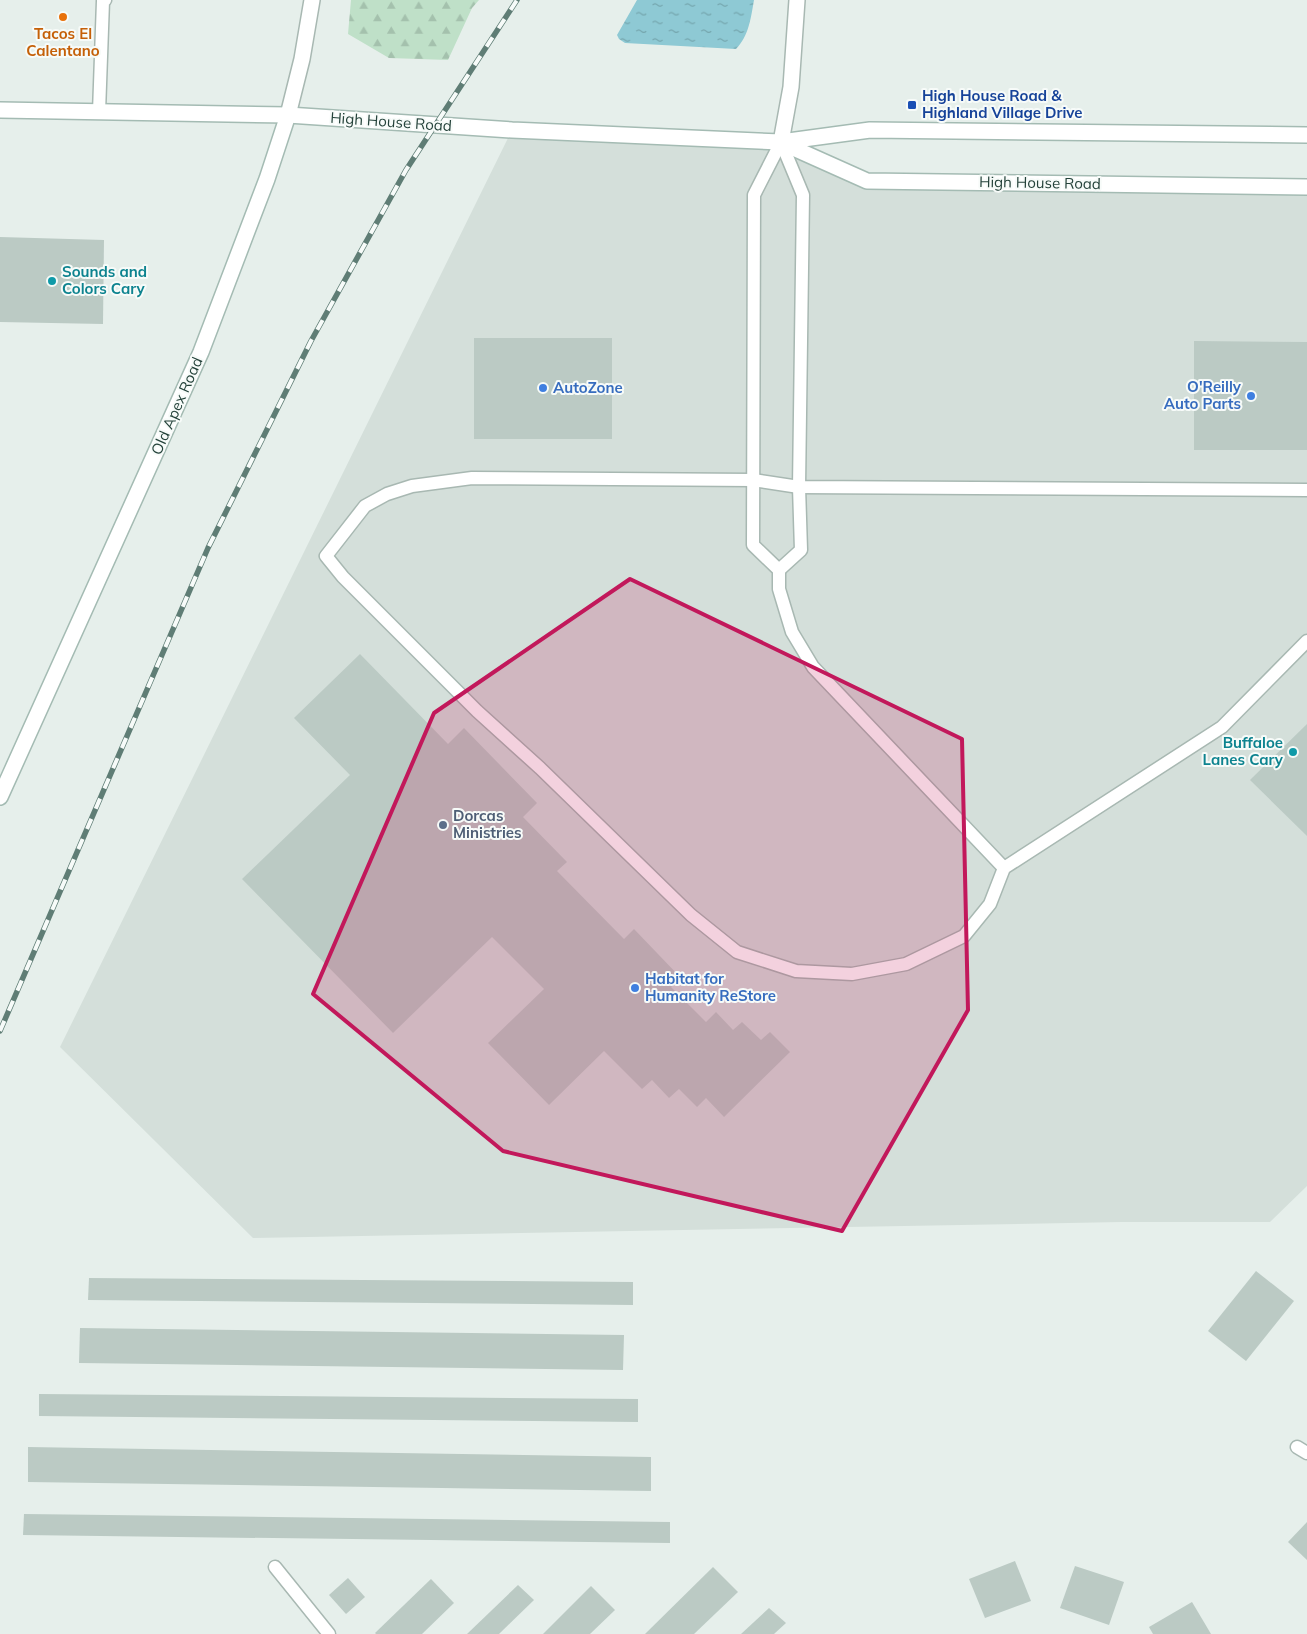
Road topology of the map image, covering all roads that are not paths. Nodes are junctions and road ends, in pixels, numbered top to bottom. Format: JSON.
{"nodes":[{"id":1,"x":105,"y":0,"type":"edge"},
{"id":2,"x":312,"y":0,"type":"edge"},
{"id":3,"x":797,"y":0,"type":"edge"},
{"id":4,"x":0,"y":110,"type":"edge"},
{"id":5,"x":99,"y":112,"type":"junction"},
{"id":6,"x":288,"y":115,"type":"junction"},
{"id":7,"x":1307,"y":135,"type":"edge"},
{"id":8,"x":781,"y":142,"type":"junction"},
{"id":9,"x":1307,"y":187,"type":"edge"},
{"id":10,"x":754,"y":480,"type":"junction"},
{"id":11,"x":799,"y":487,"type":"junction"},
{"id":12,"x":1307,"y":490,"type":"edge"},
{"id":13,"x":779,"y":570,"type":"junction"},
{"id":14,"x":1307,"y":642,"type":"edge"},
{"id":15,"x":0,"y":797,"type":"edge"},
{"id":16,"x":1004,"y":868,"type":"junction"},
{"id":17,"x":275,"y":1566,"type":"dead end"},
{"id":18,"x":329,"y":1634,"type":"edge"}],
"edges":[{"from":1,"to":5,"type":"lane"},
{"from":2,"to":6,"type":"main road","name":"Old Apex Road"},
{"from":3,"to":8,"type":"main road"},
{"from":4,"to":5,"type":"main road","name":"High House Road"},
{"from":5,"to":6,"type":"main road","name":"High House Road"},
{"from":6,"to":8,"type":"main road","name":"High House Road"},
{"from":6,"to":15,"type":"main road","name":"Old Apex Road"},
{"from":7,"to":8,"type":"main road","name":"High House Road"},
{"from":8,"to":9,"type":"main road","name":"High House Road"},
{"from":8,"to":10,"type":"lane"},
{"from":8,"to":11,"type":"lane"},
{"from":10,"to":11,"type":"lane"},
{"from":10,"to":13,"type":"lane"},
{"from":10,"to":16,"type":"lane"},
{"from":11,"to":12,"type":"lane"},
{"from":11,"to":13,"type":"lane"},
{"from":13,"to":16,"type":"lane"},
{"from":14,"to":16,"type":"lane"},
{"from":17,"to":18,"type":"lane"}]}
